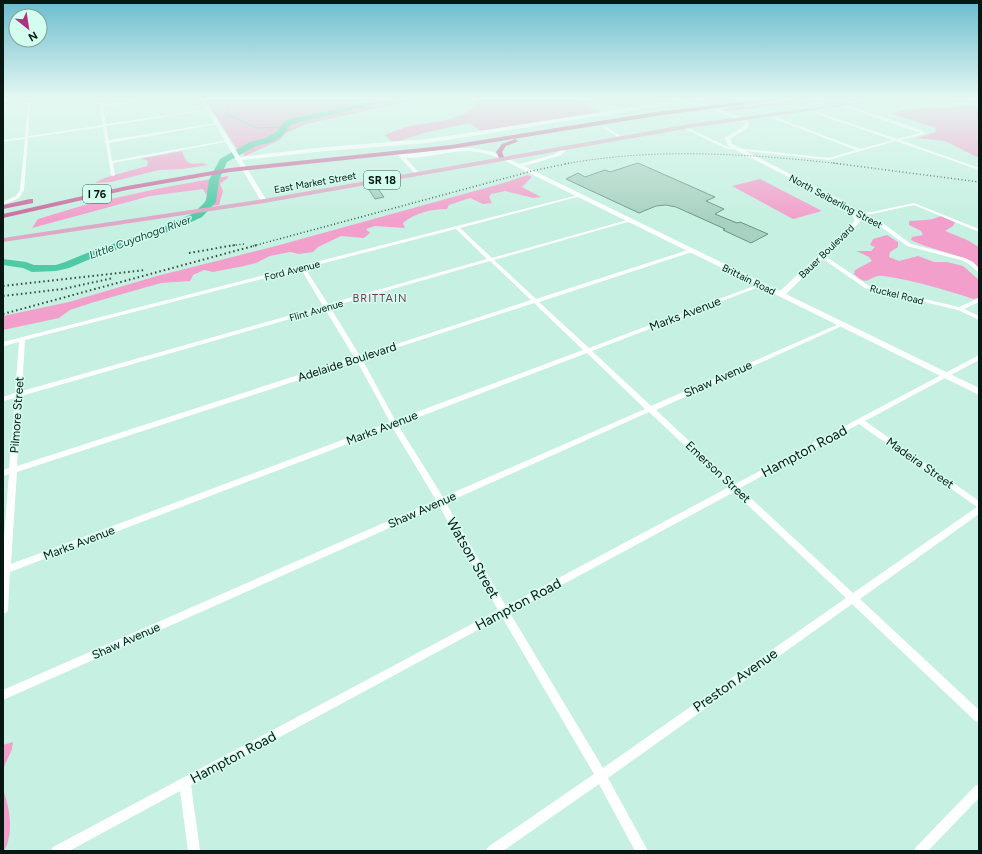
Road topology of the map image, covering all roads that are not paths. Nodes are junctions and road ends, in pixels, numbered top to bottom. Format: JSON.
{"nodes":[{"id":1,"x":26,"y":138,"type":"edge"},
{"id":2,"x":19,"y":139,"type":"edge"},
{"id":3,"x":105,"y":139,"type":"edge"},
{"id":4,"x":125,"y":139,"type":"edge"},
{"id":5,"x":442,"y":139,"type":"edge"},
{"id":6,"x":472,"y":139,"type":"edge"},
{"id":7,"x":500,"y":139,"type":"edge"},
{"id":8,"x":526,"y":139,"type":"edge"},
{"id":9,"x":617,"y":139,"type":"edge"},
{"id":10,"x":707,"y":139,"type":"edge"},
{"id":11,"x":727,"y":139,"type":"edge"},
{"id":12,"x":830,"y":139,"type":"edge"},
{"id":13,"x":893,"y":139,"type":"edge"},
{"id":14,"x":906,"y":139,"type":"edge"},
{"id":15,"x":520,"y":140,"type":"junction"},
{"id":16,"x":3,"y":141,"type":"edge"},
{"id":17,"x":228,"y":141,"type":"joint"},
{"id":18,"x":899,"y":141,"type":"junction"},
{"id":19,"x":106,"y":142,"type":"junction"},
{"id":20,"x":389,"y":143,"type":"junction"},
{"id":21,"x":565,"y":148,"type":"junction"},
{"id":22,"x":461,"y":149,"type":"junction"},
{"id":23,"x":735,"y":149,"type":"junction"},
{"id":24,"x":862,"y":151,"type":"junction"},
{"id":25,"x":403,"y":152,"type":"junction"},
{"id":26,"x":429,"y":154,"type":"junction"},
{"id":27,"x":501,"y":157,"type":"junction"},
{"id":28,"x":238,"y":159,"type":"junction"},
{"id":29,"x":111,"y":162,"type":"junction"},
{"id":30,"x":519,"y":167,"type":"junction"},
{"id":31,"x":412,"y":168,"type":"junction"},
{"id":32,"x":979,"y":169,"type":"edge"},
{"id":33,"x":417,"y":174,"type":"junction"},
{"id":34,"x":113,"y":175,"type":"dead end"},
{"id":35,"x":191,"y":175,"type":"junction"},
{"id":36,"x":80,"y":192,"type":"junction"},
{"id":37,"x":579,"y":196,"type":"junction"},
{"id":38,"x":264,"y":201,"type":"junction"},
{"id":39,"x":3,"y":205,"type":"edge"},
{"id":40,"x":3,"y":210,"type":"edge"},
{"id":41,"x":856,"y":214,"type":"junction"},
{"id":42,"x":3,"y":216,"type":"edge"},
{"id":43,"x":629,"y":220,"type":"junction"},
{"id":44,"x":3,"y":224,"type":"edge"},
{"id":45,"x":457,"y":228,"type":"junction"},
{"id":46,"x":979,"y":231,"type":"edge"},
{"id":47,"x":3,"y":240,"type":"edge"},
{"id":48,"x":690,"y":251,"type":"junction"},
{"id":49,"x":822,"y":256,"type":"junction"},
{"id":50,"x":492,"y":260,"type":"junction"},
{"id":51,"x":302,"y":267,"type":"junction"},
{"id":52,"x":979,"y":271,"type":"edge"},
{"id":53,"x":762,"y":285,"type":"junction"},
{"id":54,"x":781,"y":294,"type":"junction"},
{"id":55,"x":979,"y":300,"type":"edge"},
{"id":56,"x":535,"y":301,"type":"junction"},
{"id":57,"x":326,"y":307,"type":"junction"},
{"id":58,"x":960,"y":309,"type":"junction"},
{"id":59,"x":979,"y":318,"type":"edge"},
{"id":60,"x":841,"y":325,"type":"junction"},
{"id":61,"x":22,"y":340,"type":"junction"},
{"id":62,"x":4,"y":344,"type":"dead end"},
{"id":63,"x":590,"y":351,"type":"junction"},
{"id":64,"x":979,"y":356,"type":"edge"},
{"id":65,"x":358,"y":358,"type":"junction"},
{"id":66,"x":944,"y":375,"type":"junction"},
{"id":67,"x":979,"y":392,"type":"edge"},
{"id":68,"x":18,"y":395,"type":"junction"},
{"id":69,"x":3,"y":399,"type":"edge"},
{"id":70,"x":651,"y":409,"type":"junction"},
{"id":71,"x":860,"y":421,"type":"junction"},
{"id":72,"x":394,"y":424,"type":"junction"},
{"id":73,"x":13,"y":470,"type":"junction"},
{"id":74,"x":3,"y":473,"type":"edge"},
{"id":75,"x":735,"y":488,"type":"junction"},
{"id":76,"x":441,"y":502,"type":"junction"},
{"id":77,"x":979,"y":505,"type":"edge"},
{"id":78,"x":979,"y":510,"type":"edge"},
{"id":79,"x":5,"y":571,"type":"edge"},
{"id":80,"x":852,"y":598,"type":"junction"},
{"id":81,"x":3,"y":610,"type":"edge"},
{"id":82,"x":504,"y":612,"type":"junction"},
{"id":83,"x":3,"y":695,"type":"edge"},
{"id":84,"x":979,"y":717,"type":"edge"},
{"id":85,"x":601,"y":776,"type":"junction"},
{"id":86,"x":184,"y":783,"type":"junction"},
{"id":87,"x":979,"y":790,"type":"edge"},
{"id":88,"x":57,"y":851,"type":"edge"},
{"id":89,"x":194,"y":851,"type":"edge"},
{"id":90,"x":492,"y":851,"type":"edge"},
{"id":91,"x":642,"y":851,"type":"edge"},
{"id":92,"x":920,"y":851,"type":"edge"}],
"edges":[{"from":1,"to":39,"type":"street"},
{"from":2,"to":16,"type":"street"},
{"from":3,"to":19,"type":"street"},
{"from":4,"to":19,"type":"street"},
{"from":5,"to":20,"type":"main road"},
{"from":6,"to":25,"type":"highway","number":"I 76"},
{"from":7,"to":25,"type":"highway","number":"I 76"},
{"from":8,"to":15,"type":"highway"},
{"from":9,"to":21,"type":"main road","name":"East Market Street","number":"SR 18"},
{"from":10,"to":23,"type":"street"},
{"from":11,"to":23,"type":"main road"},
{"from":12,"to":24,"type":"street"},
{"from":13,"to":18,"type":"street"},
{"from":14,"to":18,"type":"street"},
{"from":15,"to":22,"type":"highway"},
{"from":15,"to":27,"type":"highway"},
{"from":17,"to":28,"type":"main road"},
{"from":17,"to":29,"type":"street"},
{"from":18,"to":24,"type":"street"},
{"from":18,"to":32,"type":"street"},
{"from":19,"to":29,"type":"street"},
{"from":20,"to":25,"type":"main road"},
{"from":20,"to":28,"type":"main road"},
{"from":21,"to":30,"type":"main road"},
{"from":21,"to":33,"type":"main road","name":"East Market Street","number":"SR 18"},
{"from":22,"to":26,"type":"main road","name":"Brittain Road"},
{"from":22,"to":27,"type":"main road","name":"Brittain Road"},
{"from":23,"to":24,"type":"street"},
{"from":23,"to":41,"type":"main road","name":"North Seiberling Street"},
{"from":25,"to":26,"type":"main road","name":"Brittain Road"},
{"from":25,"to":31,"type":"main road"},
{"from":25,"to":35,"type":"highway","number":"I 76"},
{"from":25,"to":35,"type":"highway","number":"I 76"},
{"from":26,"to":31,"type":"main road"},
{"from":27,"to":30,"type":"main road","name":"Brittain Road"},
{"from":28,"to":38,"type":"main road"},
{"from":29,"to":34,"type":"street"},
{"from":30,"to":37,"type":"main road","name":"Brittain Road"},
{"from":31,"to":33,"type":"main road"},
{"from":33,"to":38,"type":"main road","name":"East Market Street","number":"SR 18"},
{"from":35,"to":36,"type":"highway","number":"I 76"},
{"from":35,"to":42,"type":"highway","number":"I 76"},
{"from":35,"to":44,"type":"highway"},
{"from":36,"to":39,"type":"highway"},
{"from":36,"to":40,"type":"highway","number":"I 76"},
{"from":37,"to":43,"type":"main road","name":"Brittain Road"},
{"from":37,"to":45,"type":"street","name":"Ford Avenue"},
{"from":38,"to":47,"type":"main road","name":"East Market Street","number":"SR 18"},
{"from":41,"to":46,"type":"street","name":"Bauer Boulevard"},
{"from":41,"to":49,"type":"main road","name":"Bauer Boulevard"},
{"from":41,"to":52,"type":"street","name":"North Seiberling Street"},
{"from":43,"to":48,"type":"main road","name":"Brittain Road"},
{"from":43,"to":50,"type":"street","name":"Flint Avenue"},
{"from":45,"to":50,"type":"street","name":"Emerson Street"},
{"from":45,"to":51,"type":"street","name":"Ford Avenue"},
{"from":48,"to":53,"type":"main road","name":"Brittain Road"},
{"from":48,"to":56,"type":"street","name":"Adelaide Boulevard"},
{"from":49,"to":54,"type":"main road","name":"Bauer Boulevard"},
{"from":49,"to":58,"type":"street","name":"Ruckel Road"},
{"from":50,"to":56,"type":"street","name":"Emerson Street"},
{"from":50,"to":57,"type":"street","name":"Flint Avenue"},
{"from":51,"to":57,"type":"street","name":"Watson Street"},
{"from":51,"to":61,"type":"street","name":"Ford Avenue"},
{"from":53,"to":54,"type":"main road","name":"Brittain Road"},
{"from":53,"to":63,"type":"street","name":"Marks Avenue"},
{"from":54,"to":60,"type":"main road","name":"Brittain Road"},
{"from":55,"to":58,"type":"street"},
{"from":56,"to":63,"type":"street","name":"Emerson Street"},
{"from":56,"to":65,"type":"street","name":"Adelaide Boulevard"},
{"from":57,"to":65,"type":"street","name":"Watson Street"},
{"from":57,"to":68,"type":"street","name":"Flint Avenue"},
{"from":58,"to":59,"type":"street","name":"Ruckel Road"},
{"from":60,"to":66,"type":"main road","name":"Brittain Road"},
{"from":60,"to":70,"type":"street","name":"Shaw Avenue"},
{"from":61,"to":62,"type":"street","name":"Ford Avenue"},
{"from":61,"to":68,"type":"street","name":"Pilmore Street"},
{"from":63,"to":70,"type":"street","name":"Emerson Street"},
{"from":63,"to":72,"type":"street","name":"Marks Avenue"},
{"from":64,"to":66,"type":"street","name":"Hampton Road"},
{"from":65,"to":72,"type":"street","name":"Watson Street"},
{"from":65,"to":73,"type":"street","name":"Adelaide Boulevard"},
{"from":66,"to":67,"type":"main road","name":"Brittain Road"},
{"from":66,"to":71,"type":"street","name":"Hampton Road"},
{"from":68,"to":69,"type":"street","name":"Flint Avenue"},
{"from":68,"to":73,"type":"street","name":"Pilmore Street"},
{"from":70,"to":75,"type":"street","name":"Emerson Street"},
{"from":70,"to":76,"type":"street","name":"Shaw Avenue"},
{"from":71,"to":75,"type":"street","name":"Hampton Road"},
{"from":71,"to":77,"type":"street","name":"Madeira Street"},
{"from":72,"to":76,"type":"street","name":"Watson Street"},
{"from":72,"to":79,"type":"street","name":"Marks Avenue"},
{"from":73,"to":74,"type":"street","name":"Adelaide Boulevard"},
{"from":73,"to":79,"type":"street","name":"Pilmore Street"},
{"from":75,"to":80,"type":"street","name":"Emerson Street"},
{"from":75,"to":82,"type":"street","name":"Hampton Road"},
{"from":76,"to":82,"type":"street","name":"Watson Street"},
{"from":76,"to":83,"type":"street","name":"Shaw Avenue"},
{"from":78,"to":80,"type":"street","name":"Preston Avenue"},
{"from":79,"to":81,"type":"street","name":"Pilmore Street"},
{"from":80,"to":84,"type":"street","name":"Emerson Street"},
{"from":80,"to":85,"type":"street","name":"Preston Avenue"},
{"from":82,"to":85,"type":"street","name":"Watson Street"},
{"from":82,"to":86,"type":"street","name":"Hampton Road"},
{"from":85,"to":90,"type":"street","name":"Preston Avenue"},
{"from":85,"to":91,"type":"street","name":"Watson Street"},
{"from":86,"to":88,"type":"street","name":"Hampton Road"},
{"from":86,"to":89,"type":"street"},
{"from":87,"to":92,"type":"street"}]}
